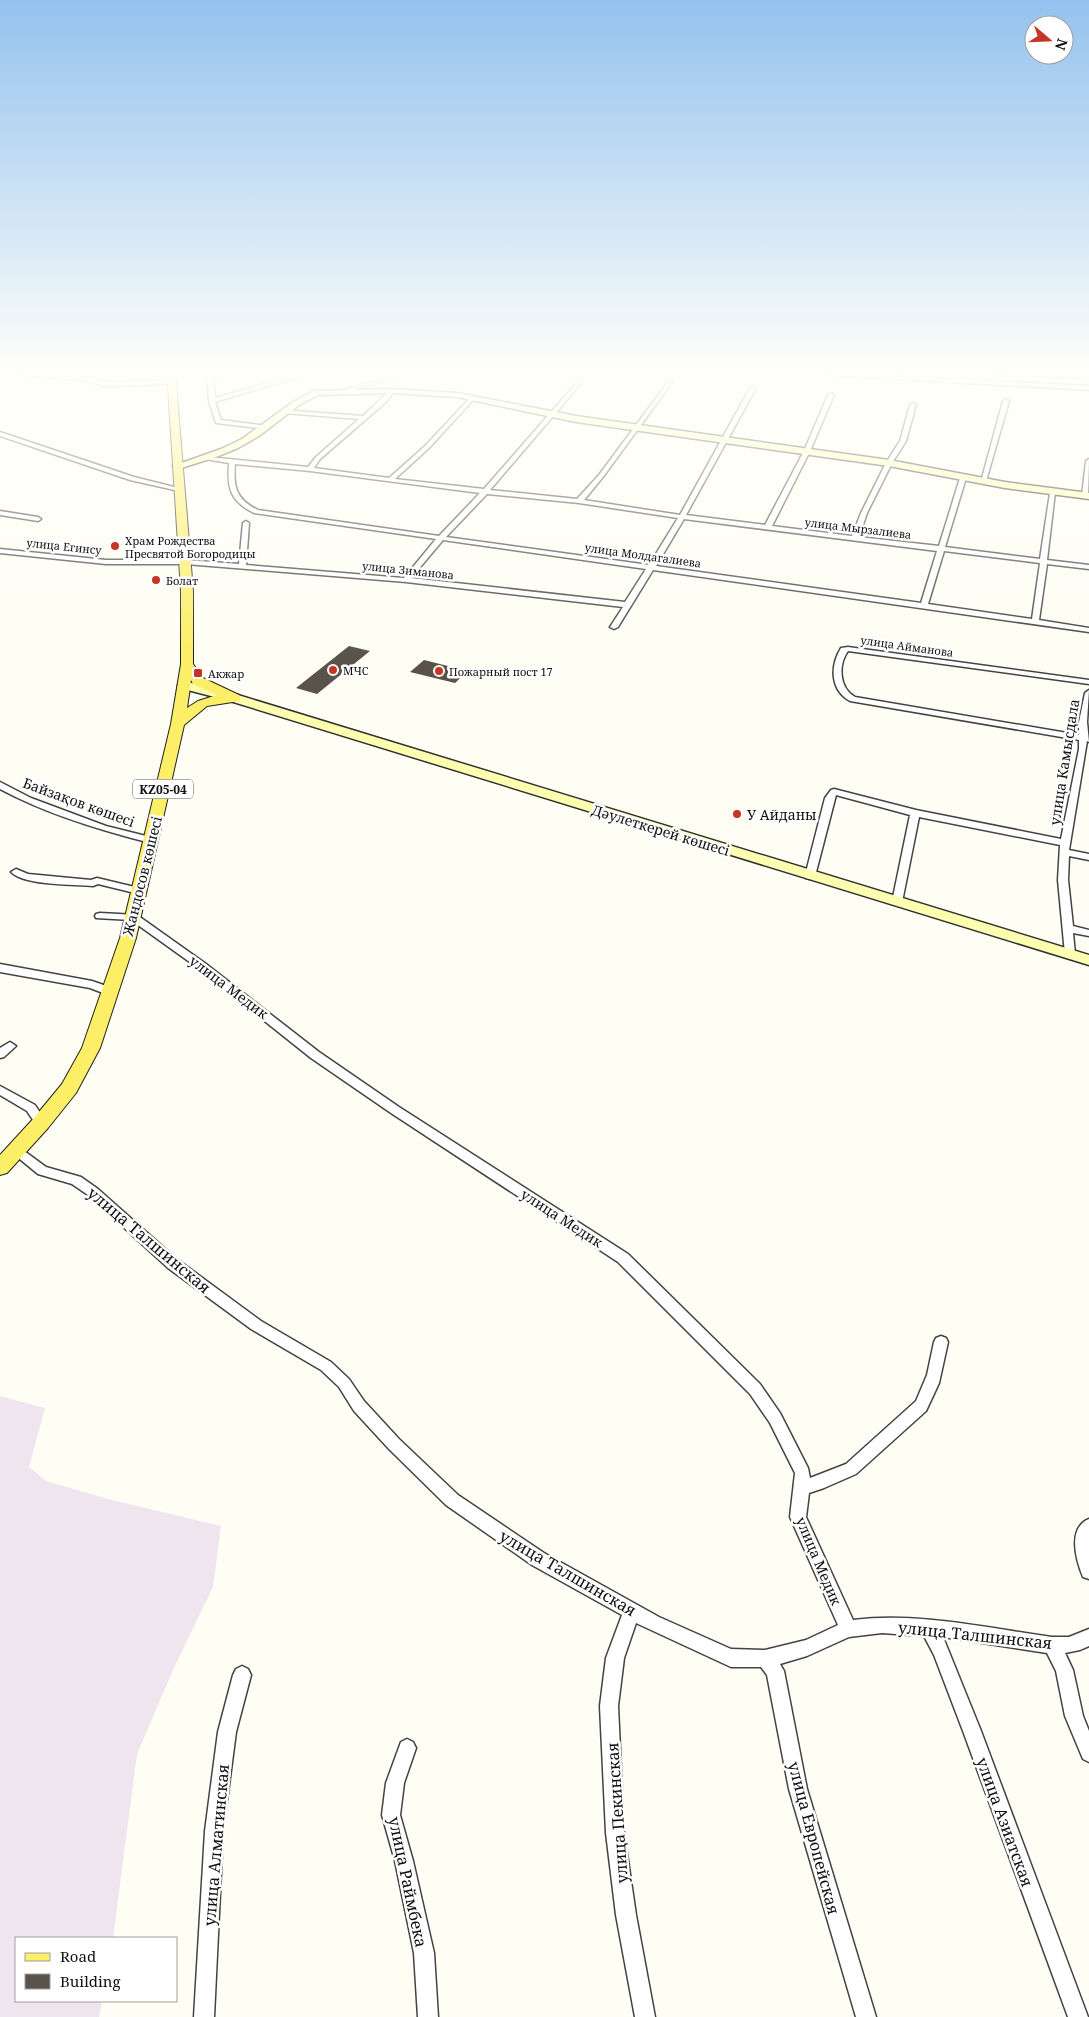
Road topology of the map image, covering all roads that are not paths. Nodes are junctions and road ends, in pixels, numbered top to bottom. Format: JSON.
{"nodes":[{"id":1,"x":91,"y":465,"type":"edge"},
{"id":2,"x":182,"y":465,"type":"edge"},
{"id":3,"x":232,"y":465,"type":"edge"},
{"id":4,"x":272,"y":465,"type":"edge"},
{"id":5,"x":313,"y":465,"type":"edge"},
{"id":6,"x":407,"y":465,"type":"edge"},
{"id":7,"x":508,"y":465,"type":"edge"},
{"id":8,"x":609,"y":465,"type":"edge"},
{"id":9,"x":711,"y":465,"type":"edge"},
{"id":10,"x":800,"y":465,"type":"edge"},
{"id":11,"x":888,"y":465,"type":"edge"},
{"id":12,"x":899,"y":465,"type":"edge"},
{"id":13,"x":988,"y":465,"type":"edge"},
{"id":14,"x":1089,"y":465,"type":"edge"},
{"id":15,"x":178,"y":466,"type":"joint"},
{"id":16,"x":310,"y":469,"type":"junction"},
{"id":17,"x":963,"y":478,"type":"junction"},
{"id":18,"x":390,"y":480,"type":"junction"},
{"id":19,"x":983,"y":482,"type":"junction"},
{"id":20,"x":179,"y":489,"type":"junction"},
{"id":21,"x":486,"y":492,"type":"junction"},
{"id":22,"x":1054,"y":492,"type":"junction"},
{"id":23,"x":1087,"y":496,"type":"edge"},
{"id":24,"x":579,"y":501,"type":"junction"},
{"id":25,"x":0,"y":513,"type":"edge"},
{"id":26,"x":682,"y":517,"type":"junction"},
{"id":27,"x":38,"y":519,"type":"dead end"},
{"id":28,"x":246,"y":523,"type":"dead end"},
{"id":29,"x":768,"y":527,"type":"junction"},
{"id":30,"x":855,"y":537,"type":"junction"},
{"id":31,"x":441,"y":538,"type":"junction"},
{"id":32,"x":940,"y":549,"type":"junction"},
{"id":33,"x":0,"y":551,"type":"edge"},
{"id":34,"x":186,"y":562,"type":"junction"},
{"id":35,"x":1043,"y":562,"type":"junction"},
{"id":36,"x":242,"y":567,"type":"junction"},
{"id":37,"x":652,"y":567,"type":"junction"},
{"id":38,"x":1089,"y":567,"type":"edge"},
{"id":39,"x":406,"y":580,"type":"junction"},
{"id":40,"x":628,"y":605,"type":"junction"},
{"id":41,"x":924,"y":606,"type":"junction"},
{"id":42,"x":1035,"y":623,"type":"junction"},
{"id":43,"x":614,"y":627,"type":"dead end"},
{"id":44,"x":1089,"y":630,"type":"edge"},
{"id":45,"x":187,"y":664,"type":"junction"},
{"id":46,"x":1089,"y":682,"type":"edge"},
{"id":47,"x":184,"y":685,"type":"junction"},
{"id":48,"x":1089,"y":693,"type":"edge"},
{"id":49,"x":234,"y":698,"type":"junction"},
{"id":50,"x":178,"y":724,"type":"junction"},
{"id":51,"x":1086,"y":738,"type":"edge"},
{"id":52,"x":0,"y":785,"type":"edge"},
{"id":53,"x":915,"y":813,"type":"junction"},
{"id":54,"x":151,"y":840,"type":"junction"},
{"id":55,"x":1065,"y":847,"type":"junction"},
{"id":56,"x":1089,"y":857,"type":"edge"},
{"id":57,"x":16,"y":872,"type":"dead end"},
{"id":58,"x":810,"y":876,"type":"junction"},
{"id":59,"x":139,"y":891,"type":"junction"},
{"id":60,"x":897,"y":902,"type":"junction"},
{"id":61,"x":100,"y":916,"type":"dead end"},
{"id":62,"x":133,"y":917,"type":"junction"},
{"id":63,"x":1068,"y":928,"type":"junction"},
{"id":64,"x":1089,"y":933,"type":"edge"},
{"id":65,"x":1070,"y":954,"type":"junction"},
{"id":66,"x":1089,"y":960,"type":"edge"},
{"id":67,"x":0,"y":968,"type":"edge"},
{"id":68,"x":111,"y":992,"type":"junction"},
{"id":69,"x":10,"y":1046,"type":"dead end"},
{"id":70,"x":0,"y":1054,"type":"edge"},
{"id":71,"x":0,"y":1090,"type":"edge"},
{"id":72,"x":41,"y":1124,"type":"junction"},
{"id":73,"x":16,"y":1151,"type":"junction"},
{"id":74,"x":0,"y":1168,"type":"edge"},
{"id":75,"x":941,"y":1342,"type":"dead end"},
{"id":76,"x":803,"y":1487,"type":"junction"},
{"id":77,"x":1089,"y":1527,"type":"edge"},
{"id":78,"x":1089,"y":1571,"type":"edge"},
{"id":79,"x":632,"y":1611,"type":"junction"},
{"id":80,"x":930,"y":1628,"type":"junction"},
{"id":81,"x":848,"y":1630,"type":"junction"},
{"id":82,"x":1089,"y":1637,"type":"edge"},
{"id":83,"x":1052,"y":1645,"type":"junction"},
{"id":84,"x":765,"y":1659,"type":"junction"},
{"id":85,"x":242,"y":1675,"type":"dead end"},
{"id":86,"x":407,"y":1748,"type":"dead end"},
{"id":87,"x":1089,"y":1753,"type":"edge"},
{"id":88,"x":204,"y":2017,"type":"edge"},
{"id":89,"x":428,"y":2017,"type":"edge"},
{"id":90,"x":645,"y":2017,"type":"edge"},
{"id":91,"x":866,"y":2017,"type":"edge"},
{"id":92,"x":1078,"y":2017,"type":"edge"}],
"edges":[{"from":1,"to":20,"type":"street"},
{"from":2,"to":15,"type":"main road"},
{"from":3,"to":31,"type":"street","name":"улица Молдагалиева"},
{"from":4,"to":16,"type":"street","name":"улица Мырзалиева"},
{"from":5,"to":16,"type":"street"},
{"from":6,"to":18,"type":"street"},
{"from":7,"to":21,"type":"street"},
{"from":8,"to":24,"type":"street"},
{"from":9,"to":26,"type":"street"},
{"from":10,"to":29,"type":"street"},
{"from":11,"to":30,"type":"street"},
{"from":12,"to":17,"type":"main road"},
{"from":13,"to":19,"type":"street"},
{"from":14,"to":23,"type":"street"},
{"from":15,"to":20,"type":"main road","name":"Жандосов көшесі","number":"KZ05-04"},
{"from":16,"to":18,"type":"street","name":"улица Мырзалиева"},
{"from":17,"to":19,"type":"main road"},
{"from":17,"to":32,"type":"street"},
{"from":18,"to":21,"type":"street","name":"улица Мырзалиева"},
{"from":19,"to":22,"type":"main road"},
{"from":20,"to":34,"type":"main road","name":"Жандосов көшесі","number":"KZ05-04"},
{"from":21,"to":24,"type":"street","name":"улица Мырзалиева"},
{"from":21,"to":31,"type":"street"},
{"from":22,"to":23,"type":"main road"},
{"from":22,"to":35,"type":"street"},
{"from":24,"to":26,"type":"street","name":"улица Мырзалиева"},
{"from":25,"to":27,"type":"street"},
{"from":26,"to":29,"type":"street","name":"улица Мырзалиева"},
{"from":26,"to":37,"type":"street"},
{"from":28,"to":36,"type":"street"},
{"from":29,"to":30,"type":"street","name":"улица Мырзалиева"},
{"from":30,"to":32,"type":"street","name":"улица Мырзалиева"},
{"from":31,"to":37,"type":"street","name":"улица Молдагалиева"},
{"from":31,"to":39,"type":"street"},
{"from":32,"to":35,"type":"street","name":"улица Мырзалиева"},
{"from":32,"to":41,"type":"street"},
{"from":33,"to":34,"type":"street","name":"улица Егинсу"},
{"from":34,"to":36,"type":"street","name":"улица Зиманова"},
{"from":34,"to":45,"type":"main road","name":"Жандосов көшесі","number":"KZ05-04"},
{"from":35,"to":38,"type":"street","name":"улица Мырзалиева"},
{"from":35,"to":42,"type":"street"},
{"from":36,"to":39,"type":"street","name":"улица Зиманова"},
{"from":37,"to":40,"type":"street"},
{"from":37,"to":41,"type":"street","name":"улица Молдагалиева"},
{"from":39,"to":40,"type":"street","name":"улица Зиманова"},
{"from":40,"to":43,"type":"street"},
{"from":41,"to":42,"type":"street","name":"улица Молдагалиева"},
{"from":42,"to":44,"type":"street","name":"улица Молдагалиева"},
{"from":45,"to":47,"type":"main road","name":"Жандосов көшесі","number":"KZ05-04"},
{"from":45,"to":49,"type":"main road"},
{"from":46,"to":51,"type":"street","name":"улица Айманова"},
{"from":47,"to":49,"type":"main road","name":"Дәулеткерей көшесі"},
{"from":47,"to":50,"type":"main road","name":"Жандосов көшесі","number":"KZ05-04"},
{"from":48,"to":51,"type":"street","name":"улица Камысдала"},
{"from":49,"to":50,"type":"main road"},
{"from":49,"to":58,"type":"main road","name":"Дәулеткерей көшесі"},
{"from":50,"to":54,"type":"main road","name":"Жандосов көшесі","number":"KZ05-04"},
{"from":51,"to":55,"type":"street","name":"улица Камысдала"},
{"from":52,"to":54,"type":"street","name":"Байзақов көшесі"},
{"from":53,"to":55,"type":"street"},
{"from":53,"to":58,"type":"street"},
{"from":53,"to":60,"type":"street"},
{"from":54,"to":59,"type":"main road","name":"Жандосов көшесі","number":"KZ05-04"},
{"from":55,"to":56,"type":"street"},
{"from":55,"to":63,"type":"street","name":"улица Камысдала"},
{"from":57,"to":59,"type":"street"},
{"from":58,"to":60,"type":"main road","name":"Дәулеткерей көшесі"},
{"from":59,"to":62,"type":"main road","name":"Жандосов көшесі","number":"KZ05-04"},
{"from":60,"to":65,"type":"main road","name":"Дәулеткерей көшесі"},
{"from":61,"to":62,"type":"street"},
{"from":62,"to":68,"type":"main road","name":"Жандосов көшесі","number":"KZ05-04"},
{"from":62,"to":76,"type":"street","name":"улица Медик"},
{"from":63,"to":64,"type":"street"},
{"from":63,"to":65,"type":"street","name":"улица Камысдала"},
{"from":65,"to":66,"type":"main road","name":"Дәулеткерей көшесі"},
{"from":67,"to":68,"type":"street"},
{"from":68,"to":72,"type":"main road","name":"Жандосов көшесі","number":"KZ05-04"},
{"from":69,"to":70,"type":"street"},
{"from":71,"to":72,"type":"street"},
{"from":72,"to":73,"type":"main road","name":"Жандосов көшесі","number":"KZ05-04"},
{"from":73,"to":74,"type":"main road","name":"Жандосов көшесі","number":"KZ05-04"},
{"from":73,"to":79,"type":"street","name":"улица Талшинская"},
{"from":75,"to":76,"type":"street"},
{"from":76,"to":81,"type":"street","name":"улица Медик"},
{"from":77,"to":78,"type":"street"},
{"from":79,"to":84,"type":"street","name":"улица Талшинская"},
{"from":79,"to":90,"type":"street","name":"улица Пекинская"},
{"from":80,"to":81,"type":"street","name":"улица Талшинская"},
{"from":80,"to":83,"type":"street","name":"улица Талшинская"},
{"from":80,"to":92,"type":"street","name":"улица Азиатская"},
{"from":81,"to":84,"type":"street","name":"улица Талшинская"},
{"from":82,"to":83,"type":"street","name":"улица Талшинская"},
{"from":83,"to":87,"type":"street"},
{"from":84,"to":91,"type":"street","name":"улица Европейская"},
{"from":85,"to":88,"type":"street","name":"улица Алматинская"},
{"from":86,"to":89,"type":"street","name":"улица Раймбека"}]}
